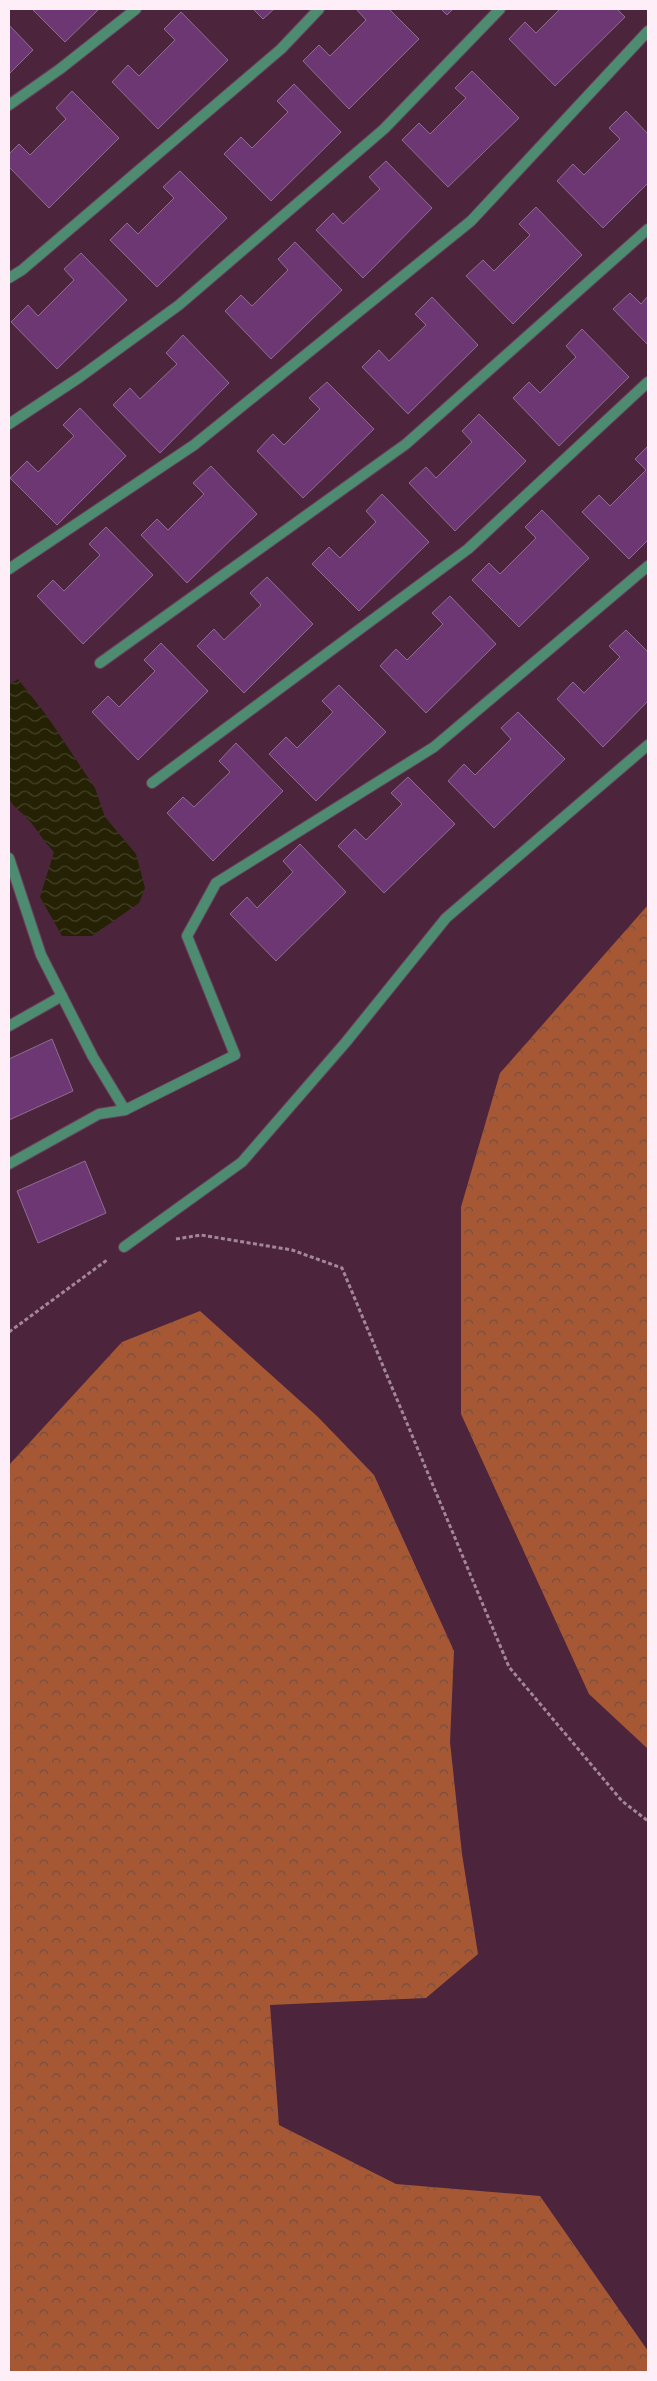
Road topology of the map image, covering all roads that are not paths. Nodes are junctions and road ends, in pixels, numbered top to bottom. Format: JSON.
{"nodes":[{"id":1,"x":136,"y":9,"type":"edge"},
{"id":2,"x":319,"y":9,"type":"edge"},
{"id":3,"x":500,"y":9,"type":"edge"},
{"id":4,"x":648,"y":31,"type":"edge"},
{"id":5,"x":9,"y":104,"type":"edge"},
{"id":6,"x":648,"y":229,"type":"edge"},
{"id":7,"x":9,"y":278,"type":"edge"},
{"id":8,"x":648,"y":382,"type":"edge"},
{"id":9,"x":9,"y":424,"type":"edge"},
{"id":10,"x":648,"y":566,"type":"edge"},
{"id":11,"x":9,"y":569,"type":"edge"},
{"id":12,"x":100,"y":663,"type":"dead end"},
{"id":13,"x":648,"y":745,"type":"edge"},
{"id":14,"x":152,"y":783,"type":"dead end"},
{"id":15,"x":9,"y":858,"type":"edge"},
{"id":16,"x":12,"y":879,"type":"edge"},
{"id":17,"x":62,"y":996,"type":"junction"},
{"id":18,"x":9,"y":1026,"type":"edge"},
{"id":19,"x":125,"y":1110,"type":"junction"},
{"id":20,"x":9,"y":1164,"type":"edge"},
{"id":21,"x":124,"y":1247,"type":"road end"}],
"edges":[{"from":1,"to":5,"type":"lane"},
{"from":2,"to":7,"type":"lane"},
{"from":3,"to":9,"type":"lane"},
{"from":4,"to":11,"type":"lane"},
{"from":6,"to":12,"type":"lane"},
{"from":8,"to":14,"type":"lane"},
{"from":10,"to":19,"type":"lane"},
{"from":13,"to":21,"type":"lane"},
{"from":15,"to":16,"type":"lane"},
{"from":16,"to":17,"type":"lane"},
{"from":17,"to":18,"type":"lane"},
{"from":17,"to":19,"type":"lane"},
{"from":19,"to":20,"type":"lane"}]}
